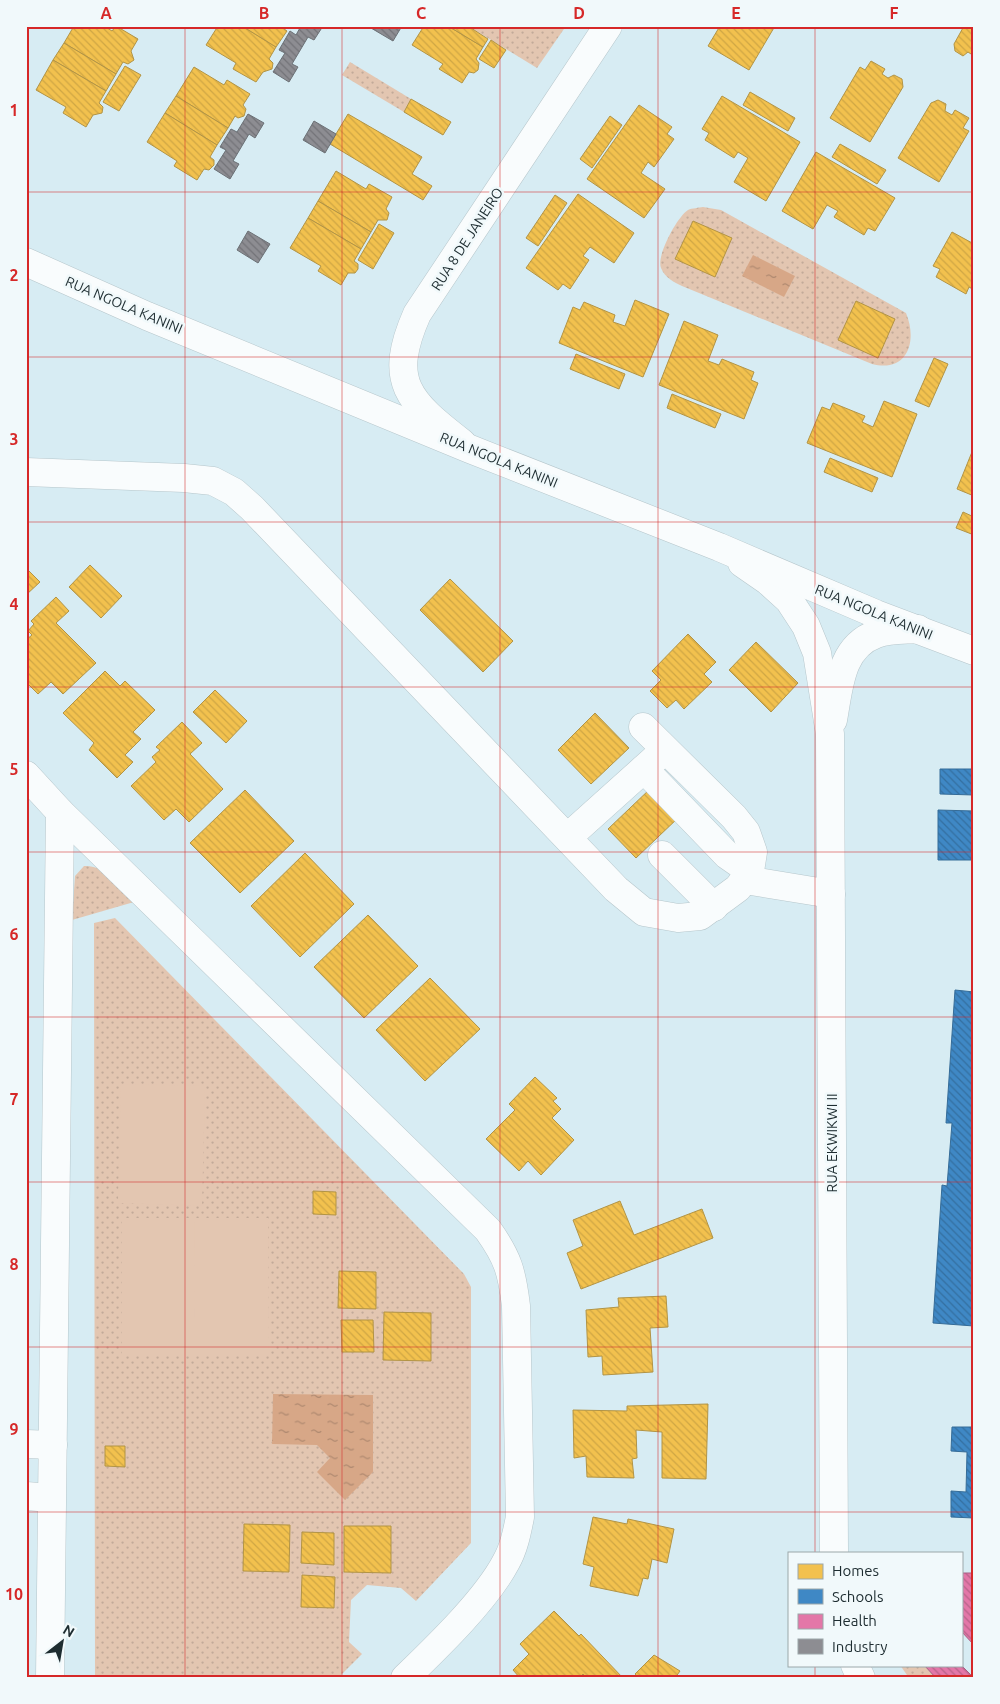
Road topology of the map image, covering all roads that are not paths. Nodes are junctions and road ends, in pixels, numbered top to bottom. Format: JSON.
{"nodes":[{"id":1,"x":608,"y":26,"type":"edge"},
{"id":2,"x":26,"y":262,"type":"edge"},
{"id":3,"x":470,"y":449,"type":"junction"},
{"id":4,"x":26,"y":472,"type":"edge"},
{"id":5,"x":719,"y":546,"type":"junction"},
{"id":6,"x":918,"y":629,"type":"junction"},
{"id":7,"x":974,"y":651,"type":"edge"},
{"id":8,"x":643,"y":727,"type":"dead end"},
{"id":9,"x":830,"y":734,"type":"junction"},
{"id":10,"x":665,"y":749,"type":"junction"},
{"id":11,"x":644,"y":768,"type":"junction"},
{"id":12,"x":26,"y":775,"type":"edge"},
{"id":13,"x":60,"y":812,"type":"junction"},
{"id":14,"x":568,"y":837,"type":"junction"},
{"id":15,"x":662,"y":855,"type":"dead end"},
{"id":16,"x":747,"y":875,"type":"junction"},
{"id":17,"x":831,"y":894,"type":"junction"},
{"id":18,"x":714,"y":907,"type":"junction"},
{"id":19,"x":39,"y":1444,"type":"edge"},
{"id":20,"x":39,"y":1497,"type":"edge"},
{"id":21,"x":834,"y":1552,"type":"edge"},
{"id":22,"x":855,"y":1666,"type":"edge"},
{"id":23,"x":50,"y":1678,"type":"edge"},
{"id":24,"x":405,"y":1678,"type":"edge"},
{"id":25,"x":861,"y":1678,"type":"edge"}],
"edges":[{"from":1,"to":3,"type":"street","name":"RUA 8 DE JANEIRO"},
{"from":2,"to":3,"type":"street","name":"RUA NGOLA KANINI"},
{"from":3,"to":5,"type":"street","name":"RUA NGOLA KANINI"},
{"from":4,"to":14,"type":"street"},
{"from":5,"to":6,"type":"street","name":"RUA NGOLA KANINI"},
{"from":5,"to":9,"type":"street","name":"RUA EKWIKWI II"},
{"from":6,"to":7,"type":"street","name":"RUA NGOLA KANINI"},
{"from":6,"to":9,"type":"street","name":"RUA EKWIKWI II"},
{"from":8,"to":10,"type":"street"},
{"from":9,"to":17,"type":"street","name":"RUA EKWIKWI II"},
{"from":10,"to":11,"type":"street"},
{"from":10,"to":16,"type":"street"},
{"from":11,"to":14,"type":"street"},
{"from":11,"to":16,"type":"street"},
{"from":12,"to":13,"type":"street"},
{"from":13,"to":19,"type":"street"},
{"from":13,"to":24,"type":"street"},
{"from":14,"to":18,"type":"street"},
{"from":15,"to":18,"type":"street"},
{"from":16,"to":17,"type":"street"},
{"from":16,"to":18,"type":"street"},
{"from":17,"to":21,"type":"street","name":"RUA EKWIKWI II"},
{"from":19,"to":20,"type":"street"},
{"from":20,"to":23,"type":"street"},
{"from":22,"to":25,"type":"street"}]}
